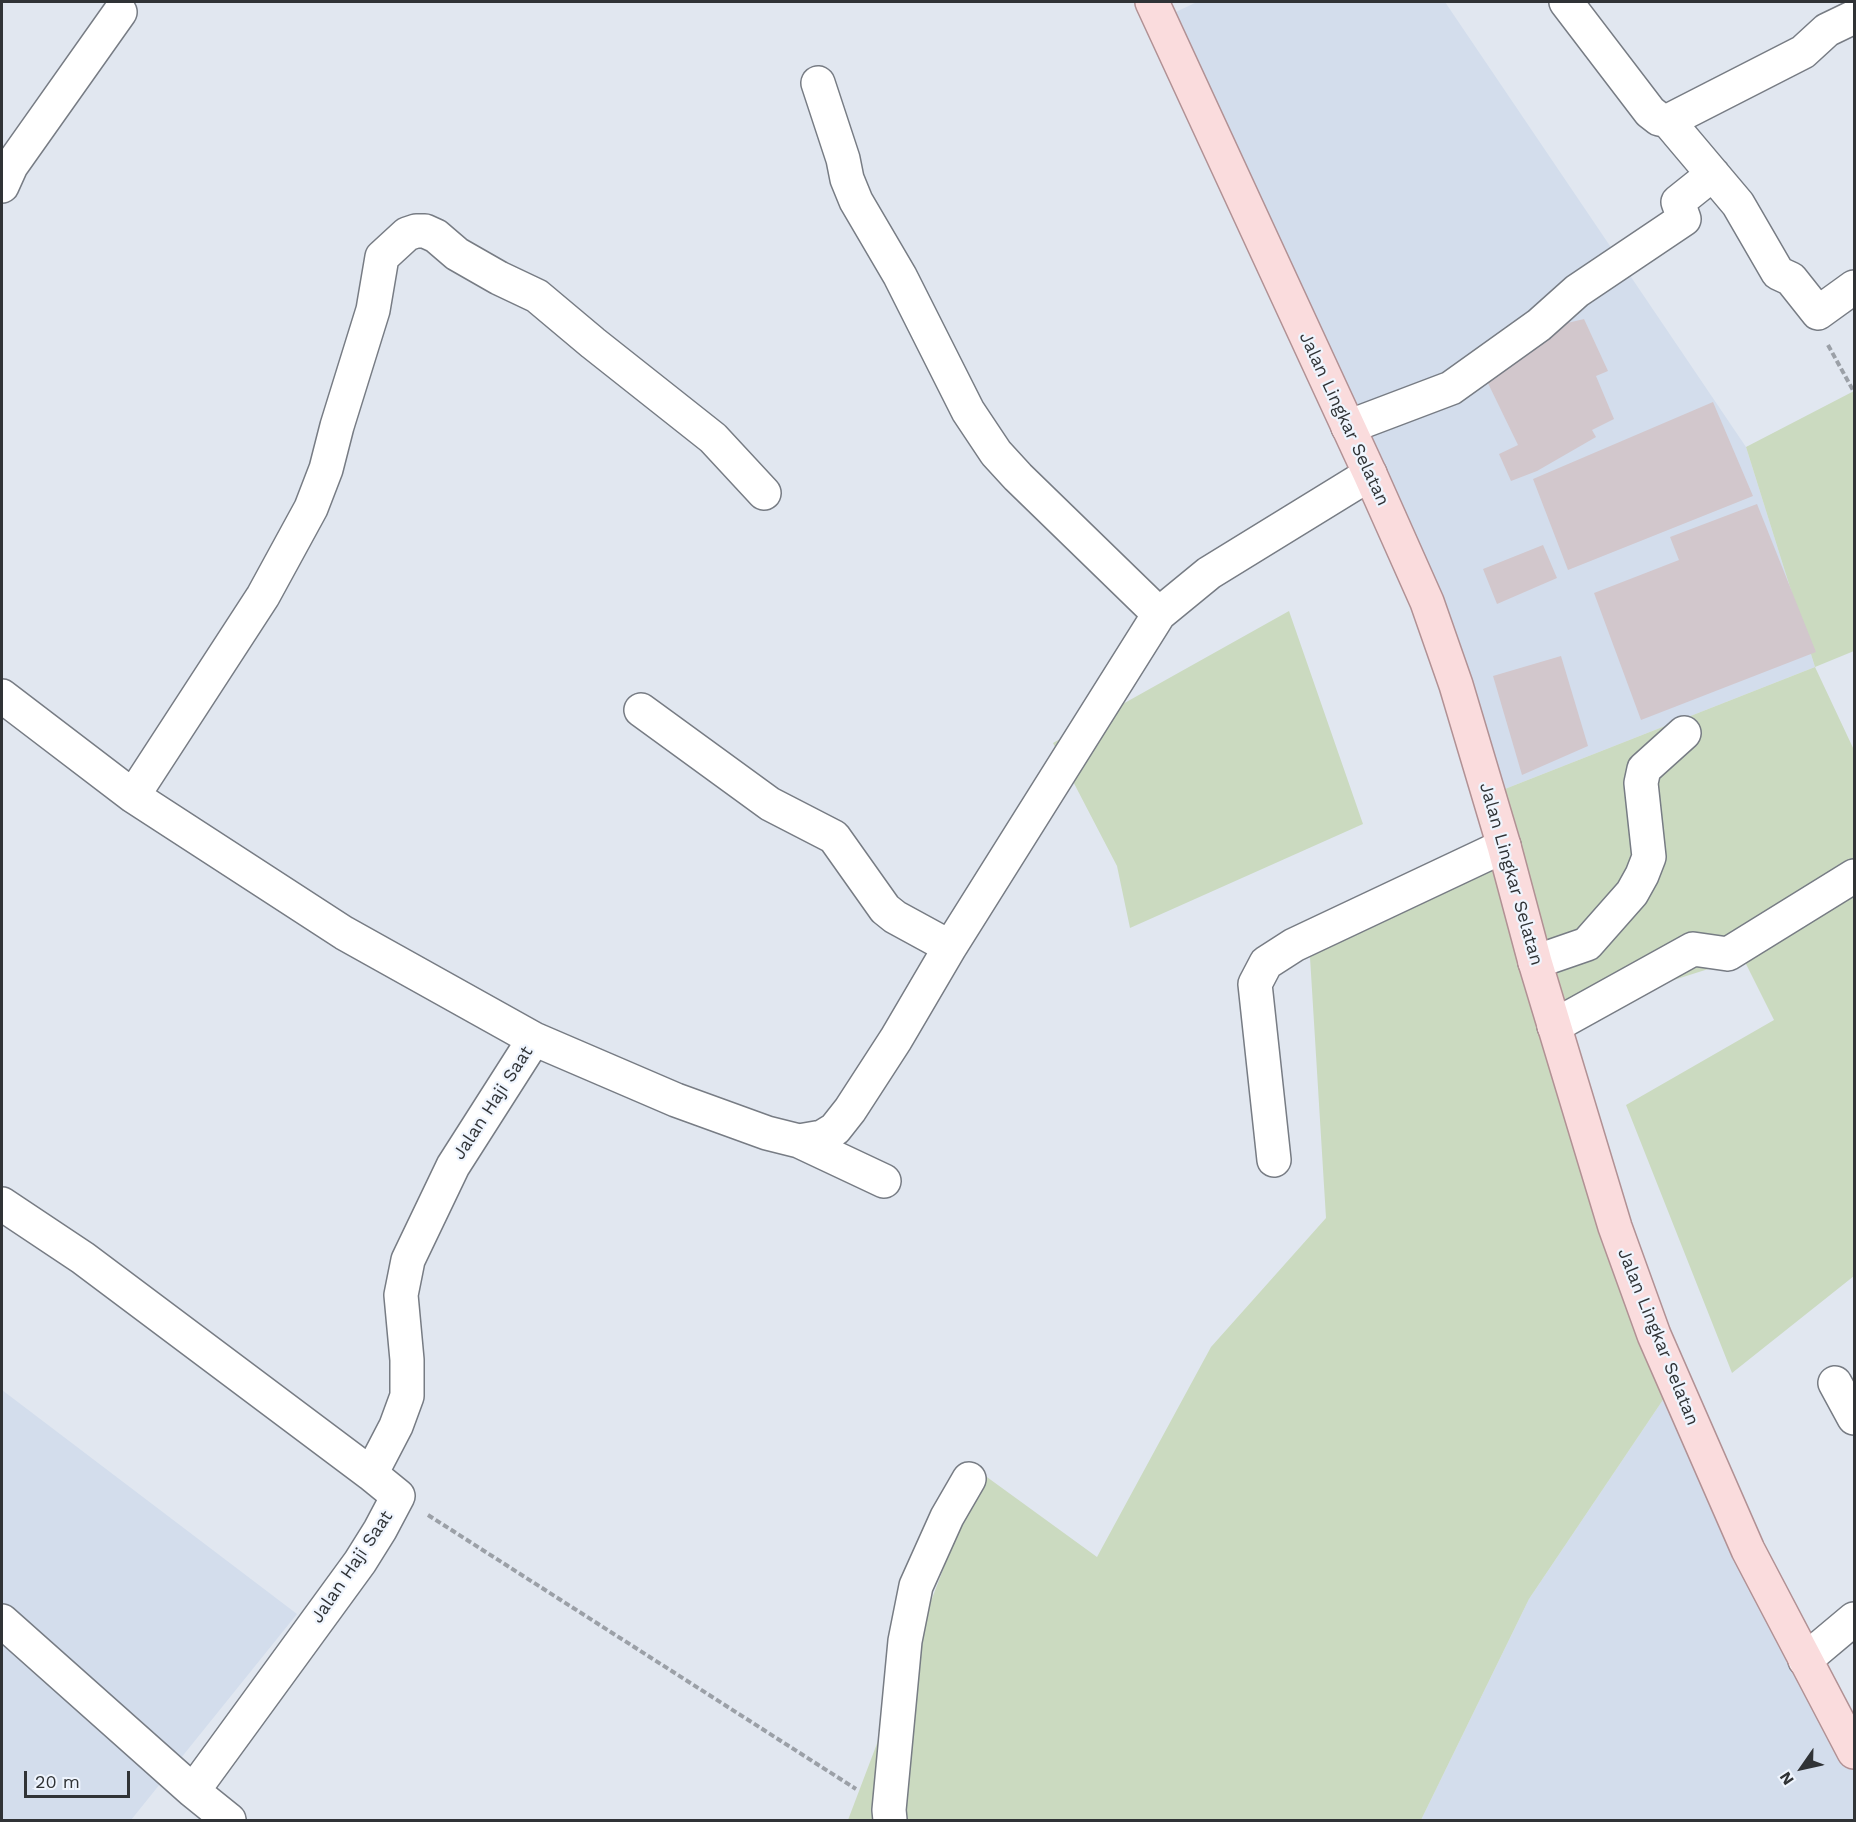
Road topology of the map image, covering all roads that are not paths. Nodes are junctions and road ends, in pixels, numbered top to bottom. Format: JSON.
{"nodes":[{"id":1,"x":1152,"y":2,"type":"edge"},
{"id":2,"x":1566,"y":2,"type":"edge"},
{"id":3,"x":121,"y":5,"type":"edge"},
{"id":4,"x":1854,"y":16,"type":"edge"},
{"id":5,"x":818,"y":83,"type":"dead end"},
{"id":6,"x":1668,"y":121,"type":"junction"},
{"id":7,"x":1713,"y":174,"type":"junction"},
{"id":8,"x":2,"y":186,"type":"edge"},
{"id":9,"x":1854,"y":287,"type":"edge"},
{"id":10,"x":1348,"y":427,"type":"junction"},
{"id":11,"x":1370,"y":474,"type":"junction"},
{"id":12,"x":764,"y":493,"type":"dead end"},
{"id":13,"x":1159,"y":614,"type":"junction"},
{"id":14,"x":2,"y":696,"type":"edge"},
{"id":15,"x":640,"y":710,"type":"dead end"},
{"id":16,"x":1684,"y":733,"type":"dead end"},
{"id":17,"x":133,"y":796,"type":"junction"},
{"id":18,"x":1504,"y":846,"type":"junction"},
{"id":19,"x":1854,"y":876,"type":"edge"},
{"id":20,"x":950,"y":947,"type":"junction"},
{"id":21,"x":1535,"y":963,"type":"junction"},
{"id":22,"x":1554,"y":1026,"type":"junction"},
{"id":23,"x":534,"y":1039,"type":"junction"},
{"id":24,"x":799,"y":1141,"type":"junction"},
{"id":25,"x":1274,"y":1160,"type":"dead end"},
{"id":26,"x":884,"y":1181,"type":"dead end"},
{"id":27,"x":2,"y":1204,"type":"edge"},
{"id":28,"x":1835,"y":1383,"type":"dead end"},
{"id":29,"x":1854,"y":1418,"type":"edge"},
{"id":30,"x":371,"y":1474,"type":"junction"},
{"id":31,"x":969,"y":1479,"type":"dead end"},
{"id":32,"x":1854,"y":1619,"type":"edge"},
{"id":33,"x":2,"y":1622,"type":"edge"},
{"id":34,"x":1805,"y":1660,"type":"junction"},
{"id":35,"x":1854,"y":1752,"type":"edge"},
{"id":36,"x":193,"y":1791,"type":"junction"},
{"id":37,"x":890,"y":1815,"type":"edge"},
{"id":38,"x":229,"y":1821,"type":"edge"}],
"edges":[{"from":1,"to":10,"type":"main road","name":"Jalan Lingkar Selatan"},
{"from":2,"to":6,"type":"street"},
{"from":3,"to":8,"type":"street"},
{"from":4,"to":6,"type":"street"},
{"from":5,"to":13,"type":"street"},
{"from":6,"to":7,"type":"street"},
{"from":7,"to":9,"type":"street"},
{"from":7,"to":10,"type":"street"},
{"from":10,"to":11,"type":"main road","name":"Jalan Lingkar Selatan"},
{"from":11,"to":13,"type":"street"},
{"from":11,"to":18,"type":"main road","name":"Jalan Lingkar Selatan"},
{"from":12,"to":17,"type":"street"},
{"from":13,"to":20,"type":"street"},
{"from":14,"to":17,"type":"street"},
{"from":15,"to":20,"type":"street"},
{"from":16,"to":21,"type":"street"},
{"from":17,"to":23,"type":"street"},
{"from":18,"to":21,"type":"main road","name":"Jalan Lingkar Selatan"},
{"from":18,"to":25,"type":"street"},
{"from":19,"to":22,"type":"street"},
{"from":20,"to":24,"type":"street"},
{"from":21,"to":22,"type":"main road","name":"Jalan Lingkar Selatan"},
{"from":22,"to":34,"type":"main road","name":"Jalan Lingkar Selatan"},
{"from":23,"to":24,"type":"street"},
{"from":23,"to":30,"type":"street","name":"Jalan Haji Saat"},
{"from":24,"to":26,"type":"street"},
{"from":27,"to":30,"type":"street"},
{"from":28,"to":29,"type":"street"},
{"from":30,"to":36,"type":"street","name":"Jalan Haji Saat"},
{"from":31,"to":37,"type":"street"},
{"from":32,"to":34,"type":"street"},
{"from":33,"to":36,"type":"street"},
{"from":34,"to":35,"type":"main road","name":"Jalan Lingkar Selatan"},
{"from":36,"to":38,"type":"street"}]}
